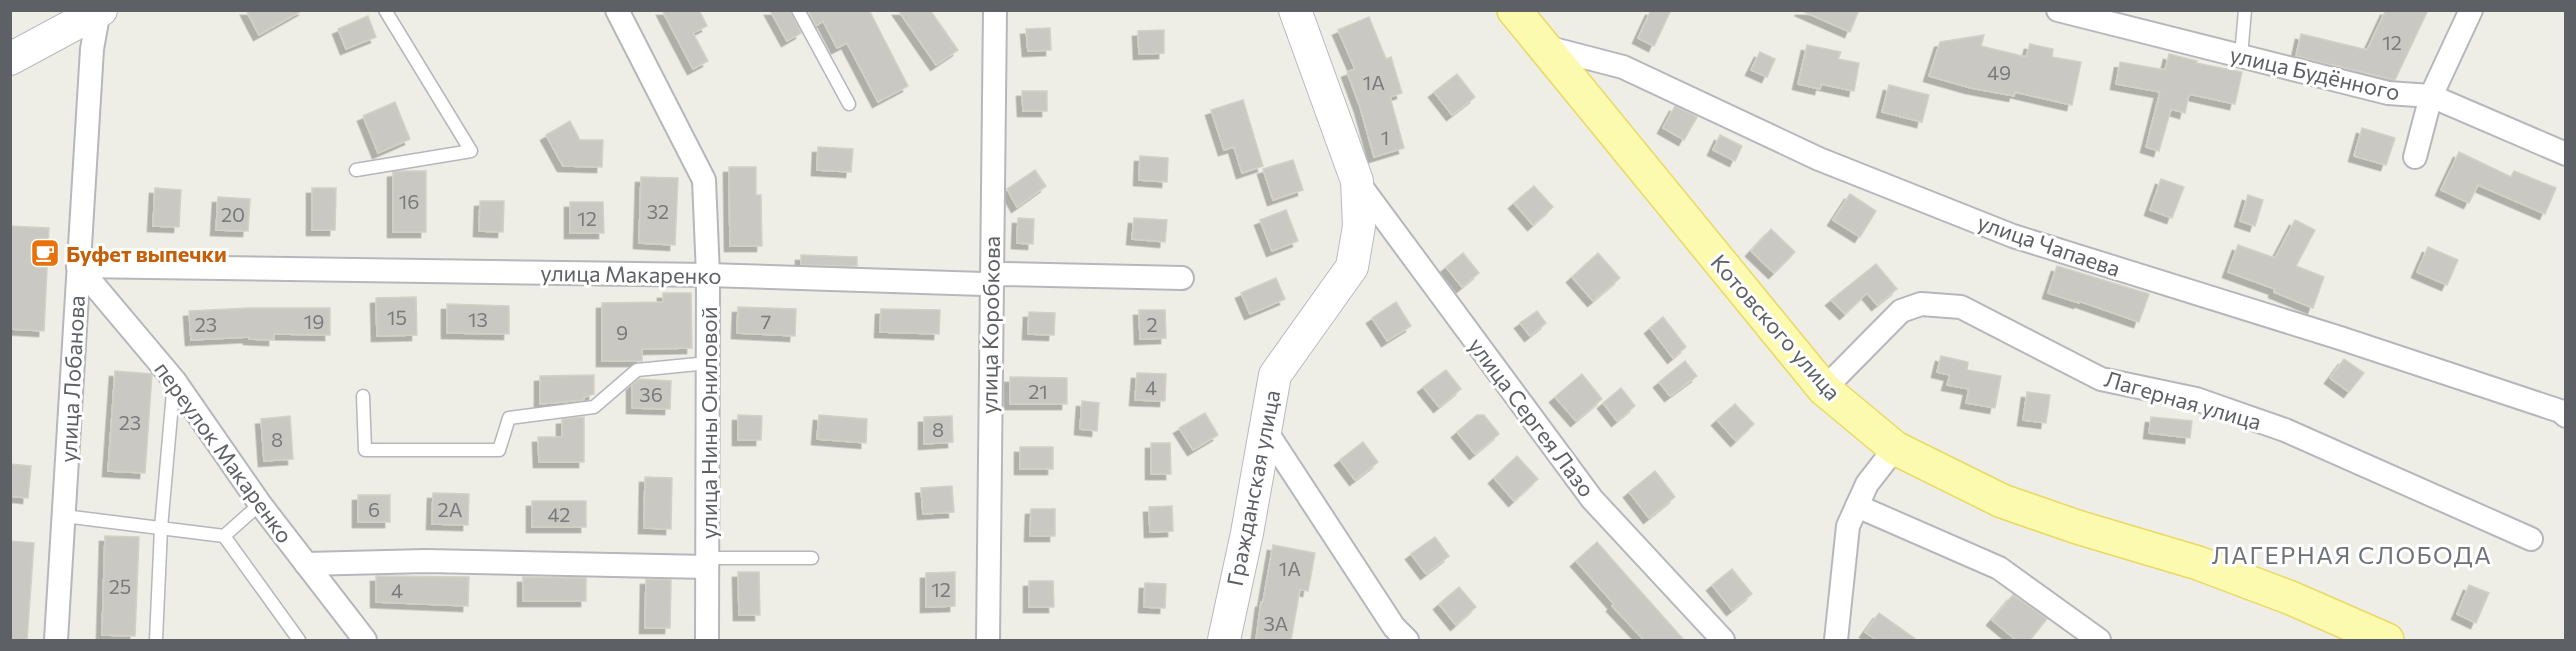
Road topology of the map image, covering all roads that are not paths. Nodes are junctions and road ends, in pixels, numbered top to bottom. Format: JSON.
{"nodes":[{"id":1,"x":385,"y":10,"type":"edge"},
{"id":2,"x":617,"y":10,"type":"edge"},
{"id":3,"x":798,"y":10,"type":"edge"},
{"id":4,"x":995,"y":10,"type":"edge"},
{"id":5,"x":1295,"y":10,"type":"edge"},
{"id":6,"x":1515,"y":10,"type":"edge"},
{"id":7,"x":2058,"y":10,"type":"edge"},
{"id":8,"x":2245,"y":10,"type":"edge"},
{"id":9,"x":2471,"y":10,"type":"edge"},
{"id":10,"x":100,"y":11,"type":"edge"},
{"id":11,"x":1542,"y":46,"type":"junction"},
{"id":12,"x":2241,"y":56,"type":"junction"},
{"id":13,"x":10,"y":59,"type":"edge"},
{"id":14,"x":2431,"y":96,"type":"junction"},
{"id":15,"x":849,"y":104,"type":"dead end"},
{"id":16,"x":2565,"y":154,"type":"edge"},
{"id":17,"x":2415,"y":157,"type":"dead end"},
{"id":18,"x":356,"y":170,"type":"dead end"},
{"id":19,"x":1357,"y":181,"type":"junction"},
{"id":20,"x":78,"y":266,"type":"junction"},
{"id":21,"x":708,"y":275,"type":"junction"},
{"id":22,"x":1182,"y":279,"type":"dead end"},
{"id":23,"x":990,"y":280,"type":"junction"},
{"id":24,"x":708,"y":363,"type":"junction"},
{"id":25,"x":174,"y":380,"type":"junction"},
{"id":26,"x":1824,"y":389,"type":"junction"},
{"id":27,"x":363,"y":396,"type":"dead end"},
{"id":28,"x":2565,"y":416,"type":"edge"},
{"id":29,"x":1264,"y":428,"type":"junction"},
{"id":30,"x":1896,"y":448,"type":"junction"},
{"id":31,"x":260,"y":504,"type":"junction"},
{"id":32,"x":1857,"y":506,"type":"junction"},
{"id":33,"x":64,"y":516,"type":"junction"},
{"id":34,"x":161,"y":528,"type":"junction"},
{"id":35,"x":225,"y":536,"type":"junction"},
{"id":36,"x":2531,"y":539,"type":"dead end"},
{"id":37,"x":812,"y":558,"type":"dead end"},
{"id":38,"x":707,"y":563,"type":"junction"},
{"id":39,"x":306,"y":564,"type":"junction"},
{"id":40,"x":56,"y":640,"type":"edge"},
{"id":41,"x":156,"y":640,"type":"edge"},
{"id":42,"x":299,"y":640,"type":"edge"},
{"id":43,"x":365,"y":640,"type":"edge"},
{"id":44,"x":707,"y":640,"type":"edge"},
{"id":45,"x":988,"y":640,"type":"edge"},
{"id":46,"x":1224,"y":640,"type":"edge"},
{"id":47,"x":1407,"y":640,"type":"edge"},
{"id":48,"x":1723,"y":640,"type":"edge"},
{"id":49,"x":1836,"y":640,"type":"edge"},
{"id":50,"x":2099,"y":640,"type":"edge"},
{"id":51,"x":2387,"y":640,"type":"edge"}],
"edges":[{"from":1,"to":18,"type":"lane"},
{"from":2,"to":21,"type":"street","name":"улица Нины Ониловой"},
{"from":3,"to":15,"type":"lane"},
{"from":4,"to":23,"type":"street","name":"улица Коробкова"},
{"from":5,"to":19,"type":"street","name":"Гражданская улица"},
{"from":6,"to":11,"type":"main road","name":"Котовского улица"},
{"from":7,"to":12,"type":"street","name":"улица Будённого"},
{"from":8,"to":12,"type":"lane"},
{"from":9,"to":14,"type":"street"},
{"from":10,"to":13,"type":"street"},
{"from":10,"to":20,"type":"street","name":"улица Лобанова"},
{"from":11,"to":26,"type":"main road","name":"Котовского улица"},
{"from":11,"to":28,"type":"street","name":"улица Чапаева"},
{"from":12,"to":14,"type":"street","name":"улица Будённого"},
{"from":14,"to":16,"type":"street","name":"улица Будённого"},
{"from":14,"to":17,"type":"street"},
{"from":19,"to":29,"type":"street","name":"Гражданская улица"},
{"from":19,"to":48,"type":"street","name":"улица Сергея Лазо"},
{"from":20,"to":21,"type":"street","name":"улица Макаренко"},
{"from":20,"to":25,"type":"street","name":"переулок Макаренко"},
{"from":20,"to":33,"type":"street","name":"улица Лобанова"},
{"from":21,"to":23,"type":"street","name":"улица Макаренко"},
{"from":21,"to":24,"type":"street","name":"улица Нины Ониловой"},
{"from":22,"to":23,"type":"street","name":"улица Макаренко"},
{"from":23,"to":45,"type":"street","name":"улица Коробкова"},
{"from":24,"to":27,"type":"lane"},
{"from":24,"to":38,"type":"street","name":"улица Нины Ониловой"},
{"from":25,"to":31,"type":"street","name":"переулок Макаренко"},
{"from":25,"to":34,"type":"lane"},
{"from":26,"to":30,"type":"main road","name":"Котовского улица"},
{"from":26,"to":36,"type":"street","name":"Лагерная улица"},
{"from":29,"to":46,"type":"street","name":"Гражданская улица"},
{"from":29,"to":47,"type":"street"},
{"from":30,"to":32,"type":"street"},
{"from":30,"to":51,"type":"main road","name":"Котовского улица"},
{"from":31,"to":35,"type":"lane"},
{"from":31,"to":39,"type":"street","name":"переулок Макаренко"},
{"from":32,"to":49,"type":"street"},
{"from":32,"to":50,"type":"street"},
{"from":33,"to":34,"type":"lane"},
{"from":33,"to":40,"type":"street","name":"улица Лобанова"},
{"from":34,"to":35,"type":"lane"},
{"from":34,"to":41,"type":"lane"},
{"from":35,"to":42,"type":"lane"},
{"from":37,"to":38,"type":"lane"},
{"from":38,"to":39,"type":"street"},
{"from":38,"to":44,"type":"street","name":"улица Нины Ониловой"},
{"from":39,"to":43,"type":"street","name":"переулок Макаренко"}]}
